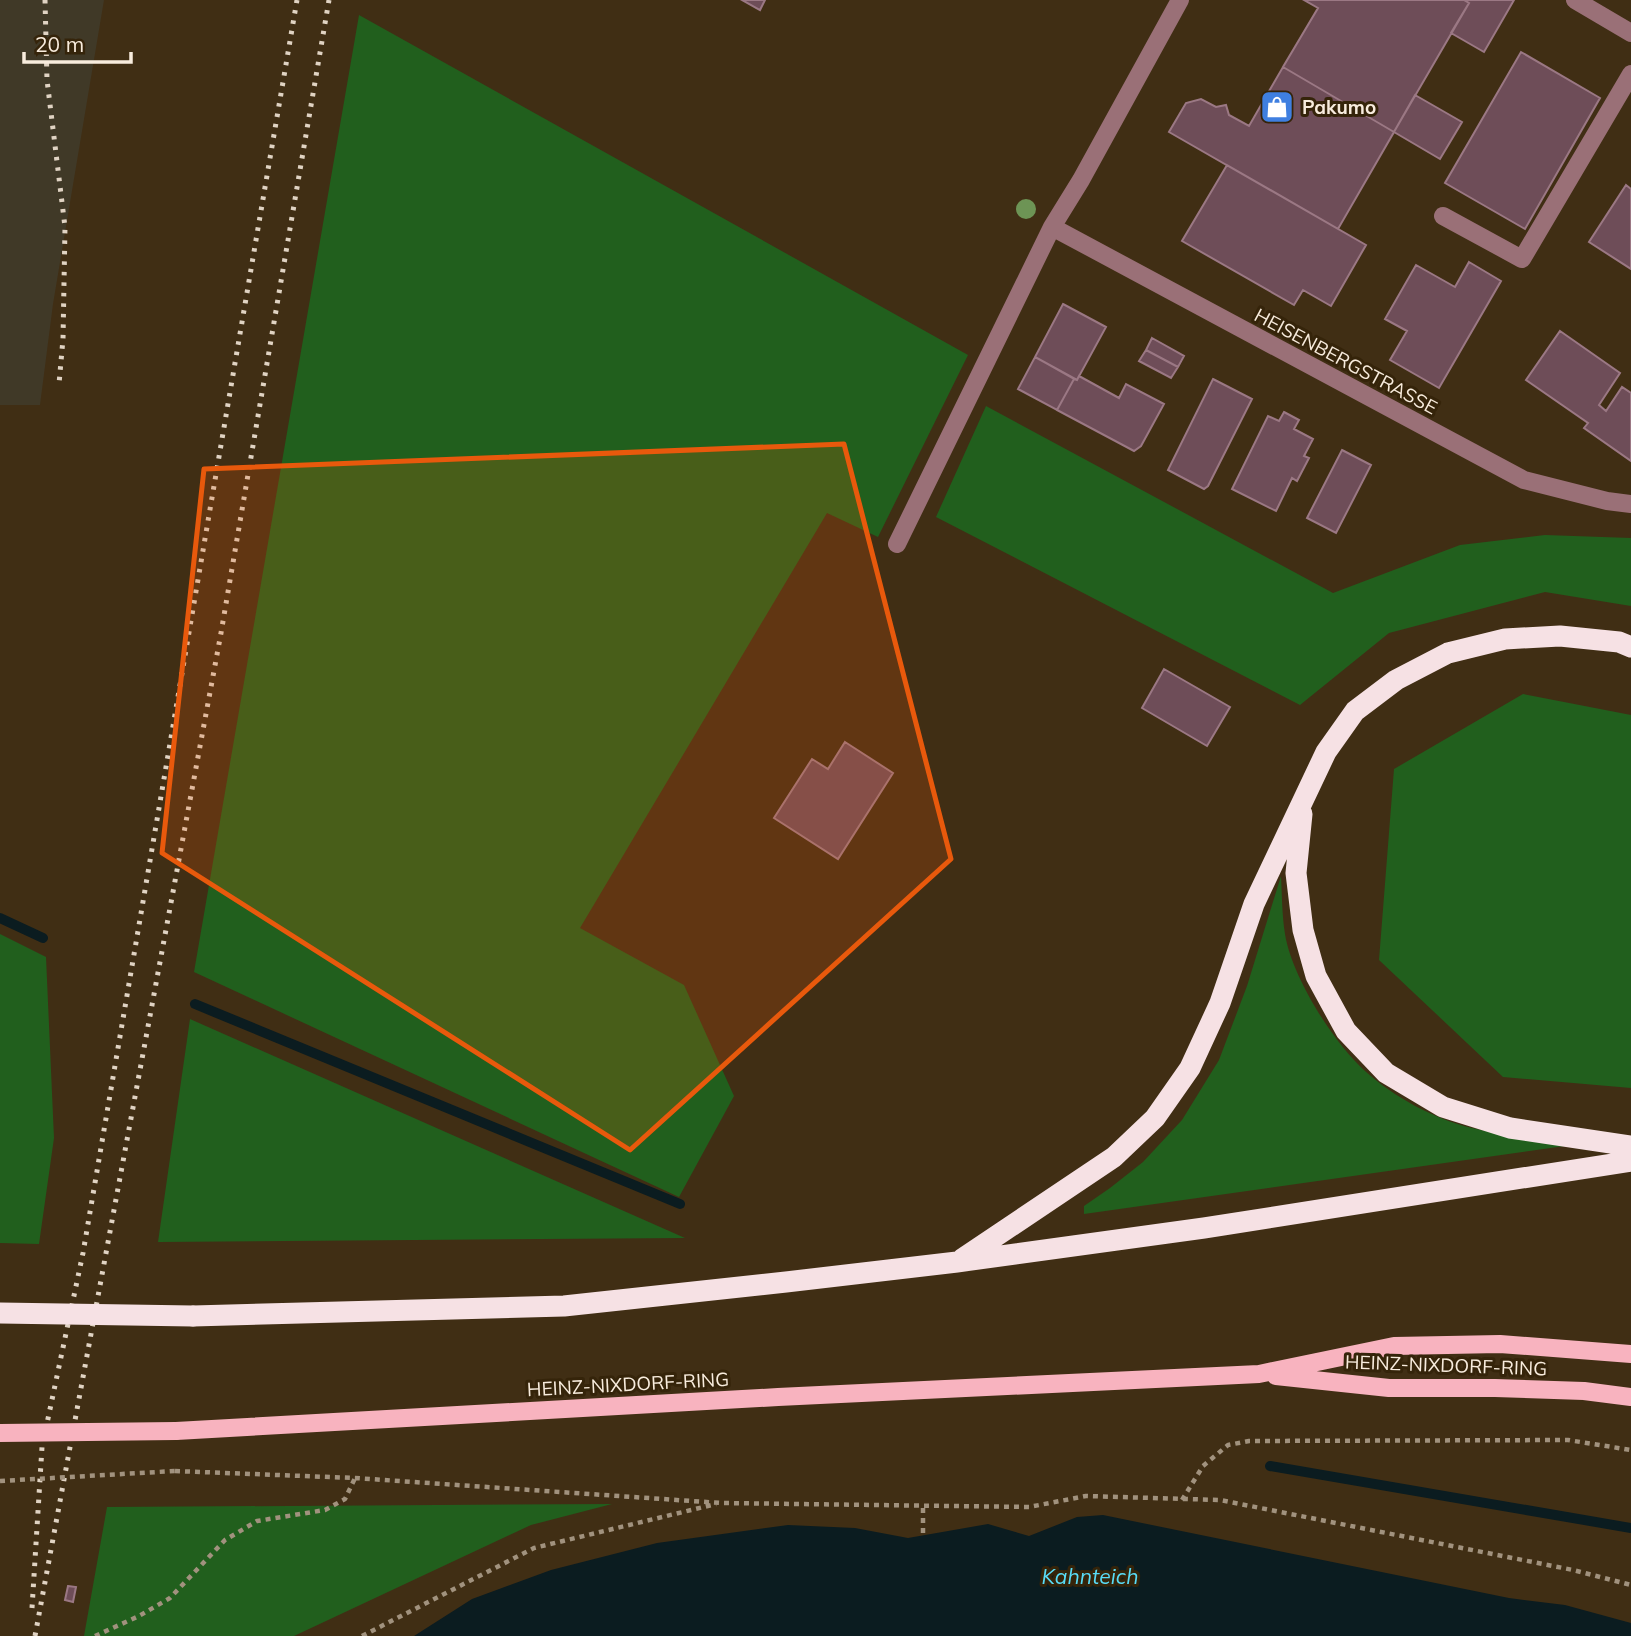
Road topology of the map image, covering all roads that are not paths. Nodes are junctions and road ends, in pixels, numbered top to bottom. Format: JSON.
{"nodes":[{"id":1,"x":1180,"y":0,"type":"edge"},
{"id":2,"x":1575,"y":0,"type":"edge"},
{"id":3,"x":1631,"y":33,"type":"edge"},
{"id":4,"x":1631,"y":74,"type":"edge"},
{"id":5,"x":1443,"y":216,"type":"dead end"},
{"id":6,"x":1052,"y":227,"type":"junction"},
{"id":7,"x":1631,"y":503,"type":"edge"},
{"id":8,"x":897,"y":544,"type":"dead end"},
{"id":9,"x":1631,"y":646,"type":"edge"},
{"id":10,"x":1303,"y":800,"type":"junction"},
{"id":11,"x":1631,"y":1146,"type":"edge"},
{"id":12,"x":1631,"y":1161,"type":"edge"},
{"id":13,"x":957,"y":1262,"type":"junction"},
{"id":14,"x":0,"y":1313,"type":"edge"},
{"id":15,"x":1631,"y":1354,"type":"edge"},
{"id":16,"x":1259,"y":1374,"type":"junction"},
{"id":17,"x":1631,"y":1397,"type":"edge"},
{"id":18,"x":0,"y":1433,"type":"edge"}],
"edges":[{"from":1,"to":6,"type":"street"},
{"from":2,"to":3,"type":"street"},
{"from":4,"to":5,"type":"street"},
{"from":6,"to":7,"type":"street","name":"HEISENBERGSTRASSE"},
{"from":6,"to":8,"type":"street"},
{"from":9,"to":10,"type":"highway"},
{"from":10,"to":11,"type":"highway"},
{"from":10,"to":13,"type":"highway"},
{"from":12,"to":13,"type":"highway"},
{"from":13,"to":14,"type":"highway","bridge":true},
{"from":15,"to":16,"type":"main road","name":"HEINZ-NIXDORF-RING"},
{"from":16,"to":17,"type":"main road","name":"HEINZ-NIXDORF-RING"},
{"from":16,"to":18,"type":"main road","name":"HEINZ-NIXDORF-RING","bridge":true}]}
